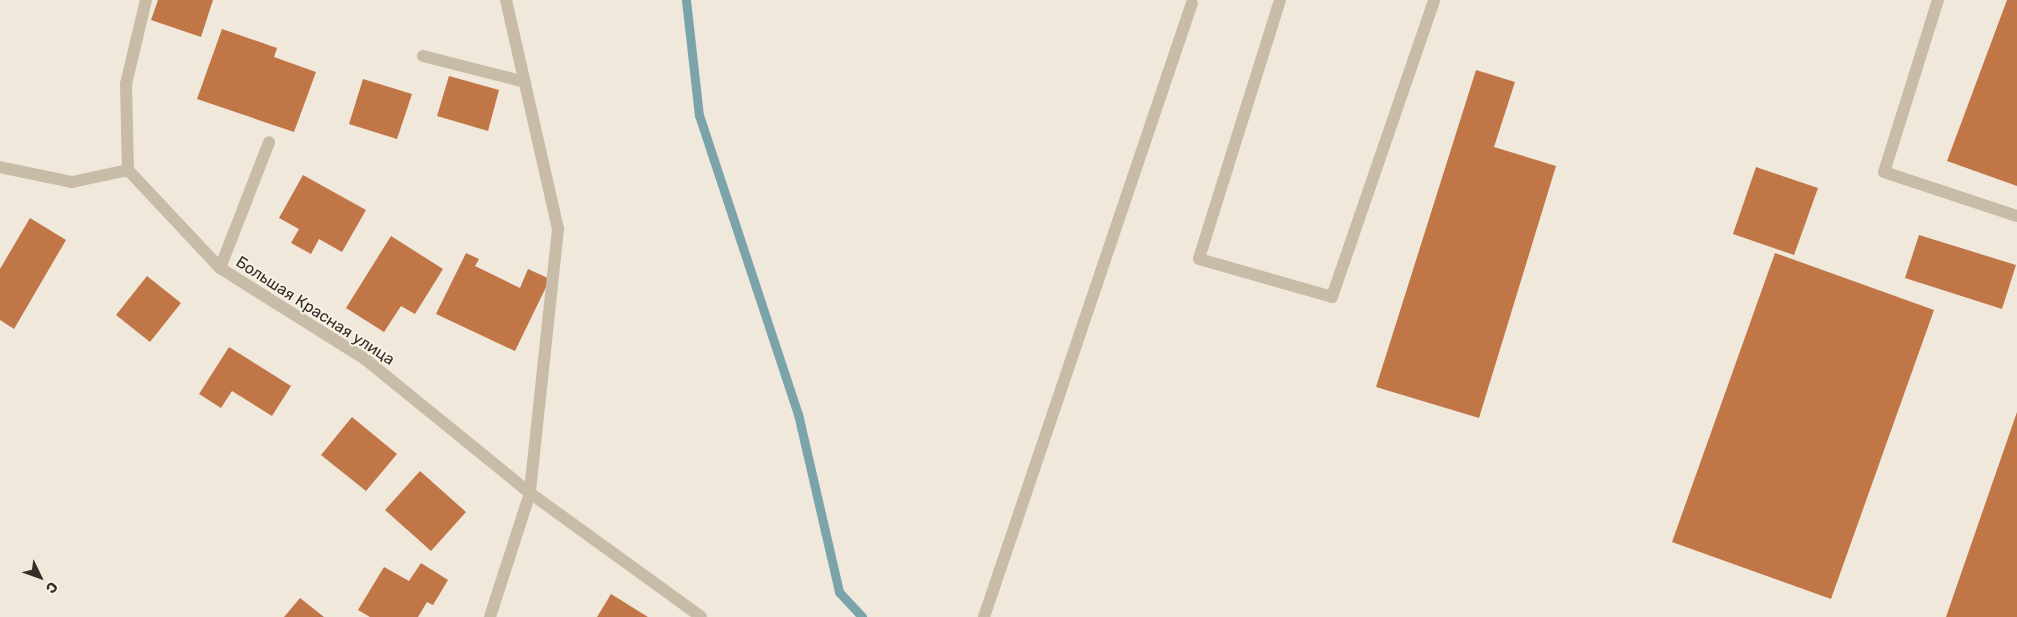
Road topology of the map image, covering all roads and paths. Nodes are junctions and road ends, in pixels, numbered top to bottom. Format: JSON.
{"nodes":[{"id":1,"x":146,"y":0,"type":"edge"},
{"id":2,"x":506,"y":0,"type":"edge"},
{"id":3,"x":1280,"y":0,"type":"edge"},
{"id":4,"x":1434,"y":0,"type":"edge"},
{"id":5,"x":1938,"y":0,"type":"edge"},
{"id":6,"x":1192,"y":3,"type":"dead end"},
{"id":7,"x":423,"y":56,"type":"dead end"},
{"id":8,"x":525,"y":82,"type":"junction"},
{"id":9,"x":269,"y":142,"type":"dead end"},
{"id":10,"x":0,"y":167,"type":"edge"},
{"id":11,"x":128,"y":170,"type":"junction"},
{"id":12,"x":2017,"y":216,"type":"edge"},
{"id":13,"x":220,"y":268,"type":"junction"},
{"id":14,"x":530,"y":493,"type":"junction"},
{"id":15,"x":490,"y":617,"type":"edge"},
{"id":16,"x":701,"y":617,"type":"edge"},
{"id":17,"x":984,"y":617,"type":"edge"}],
"edges":[{"from":1,"to":11,"type":"street"},
{"from":2,"to":8,"type":"street"},
{"from":3,"to":4,"type":"street"},
{"from":5,"to":12,"type":"street"},
{"from":6,"to":17,"type":"street"},
{"from":7,"to":8,"type":"street"},
{"from":8,"to":14,"type":"street"},
{"from":9,"to":13,"type":"street"},
{"from":10,"to":11,"type":"street"},
{"from":11,"to":13,"type":"street","name":"Большая Красная улица"},
{"from":13,"to":14,"type":"street","name":"Большая Красная улица"},
{"from":14,"to":15,"type":"street"},
{"from":14,"to":16,"type":"street","name":"Большая Красная улица"}]}
